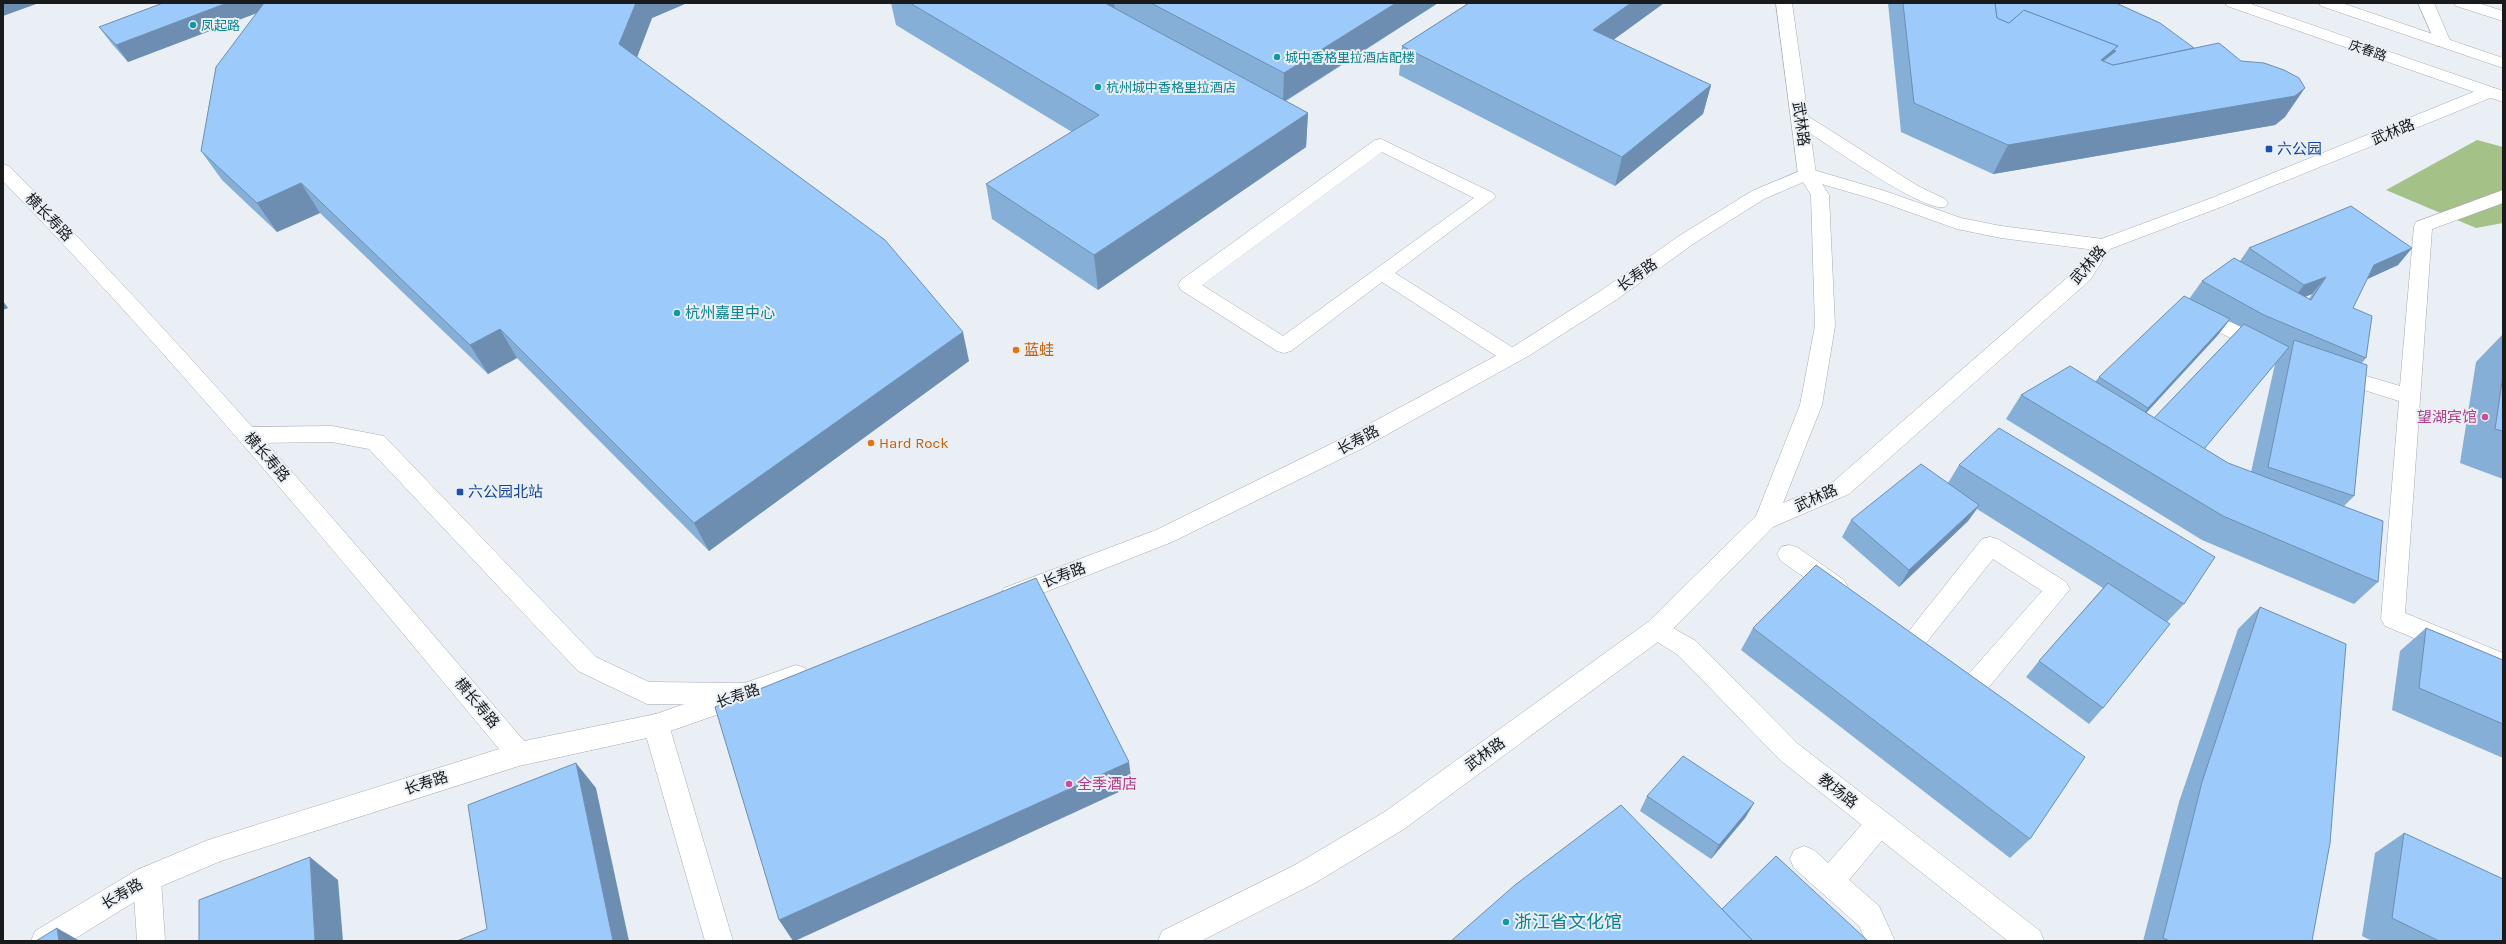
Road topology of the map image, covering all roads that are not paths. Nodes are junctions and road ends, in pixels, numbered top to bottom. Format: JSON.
{"nodes":[{"id":1,"x":1784,"y":3,"type":"edge"},
{"id":2,"x":2233,"y":3,"type":"edge"},
{"id":3,"x":2327,"y":3,"type":"edge"},
{"id":4,"x":2426,"y":3,"type":"edge"},
{"id":5,"x":2462,"y":3,"type":"edge"},
{"id":6,"x":2503,"y":16,"type":"edge"},
{"id":7,"x":2443,"y":43,"type":"junction"},
{"id":8,"x":2503,"y":63,"type":"edge"},
{"id":9,"x":2496,"y":94,"type":"edge"},
{"id":10,"x":1800,"y":119,"type":"junction"},
{"id":11,"x":3,"y":170,"type":"edge"},
{"id":12,"x":1807,"y":174,"type":"junction"},
{"id":13,"x":2503,"y":196,"type":"edge"},
{"id":14,"x":2001,"y":232,"type":"junction"},
{"id":15,"x":2103,"y":245,"type":"junction"},
{"id":16,"x":1381,"y":273,"type":"junction"},
{"id":17,"x":2187,"y":310,"type":"edge"},
{"id":18,"x":2284,"y":355,"type":"edge"},
{"id":19,"x":1511,"y":356,"type":"junction"},
{"id":20,"x":2320,"y":369,"type":"edge"},
{"id":21,"x":2410,"y":397,"type":"junction"},
{"id":22,"x":248,"y":435,"type":"junction"},
{"id":23,"x":1765,"y":521,"type":"junction"},
{"id":24,"x":1789,"y":554,"type":"dead end"},
{"id":25,"x":1854,"y":600,"type":"edge"},
{"id":26,"x":992,"y":603,"type":"edge"},
{"id":27,"x":1894,"y":627,"type":"edge"},
{"id":28,"x":1657,"y":629,"type":"junction"},
{"id":29,"x":2503,"y":664,"type":"edge"},
{"id":30,"x":815,"y":669,"type":"edge"},
{"id":31,"x":1975,"y":685,"type":"edge"},
{"id":32,"x":743,"y":694,"type":"junction"},
{"id":33,"x":656,"y":724,"type":"junction"},
{"id":34,"x":519,"y":754,"type":"junction"},
{"id":35,"x":1880,"y":824,"type":"junction"},
{"id":36,"x":1804,"y":859,"type":"dead end"},
{"id":37,"x":147,"y":879,"type":"junction"},
{"id":38,"x":1831,"y":880,"type":"junction"},
{"id":39,"x":45,"y":941,"type":"edge"},
{"id":40,"x":151,"y":941,"type":"edge"},
{"id":41,"x":719,"y":941,"type":"edge"},
{"id":42,"x":1172,"y":941,"type":"edge"},
{"id":43,"x":1881,"y":941,"type":"edge"},
{"id":44,"x":2030,"y":941,"type":"edge"}],
"edges":[{"from":1,"to":10,"type":"street","name":"武林路"},
{"from":2,"to":9,"type":"street","name":"庆春路"},
{"from":3,"to":7,"type":"street"},
{"from":4,"to":7,"type":"street"},
{"from":5,"to":6,"type":"street"},
{"from":7,"to":8,"type":"street"},
{"from":9,"to":15,"type":"street","name":"武林路"},
{"from":10,"to":12,"type":"street","name":"武林路"},
{"from":10,"to":14,"type":"street"},
{"from":11,"to":22,"type":"street","name":"横长寿路"},
{"from":12,"to":14,"type":"street"},
{"from":12,"to":19,"type":"street","name":"长寿路"},
{"from":12,"to":23,"type":"street","name":"武林路"},
{"from":13,"to":21,"type":"street"},
{"from":14,"to":15,"type":"street"},
{"from":15,"to":23,"type":"street","name":"武林路"},
{"from":16,"to":16,"type":"street"},
{"from":16,"to":19,"type":"street"},
{"from":17,"to":18,"type":"street"},
{"from":19,"to":26,"type":"street","name":"长寿路"},
{"from":20,"to":21,"type":"street"},
{"from":21,"to":29,"type":"street"},
{"from":22,"to":32,"type":"street"},
{"from":22,"to":34,"type":"street","name":"横长寿路"},
{"from":23,"to":28,"type":"street","name":"武林路"},
{"from":24,"to":25,"type":"street"},
{"from":27,"to":31,"type":"street"},
{"from":28,"to":35,"type":"street","name":"教场路"},
{"from":28,"to":42,"type":"street","name":"武林路"},
{"from":30,"to":32,"type":"street","name":"长寿路"},
{"from":32,"to":33,"type":"street","name":"长寿路"},
{"from":33,"to":34,"type":"street","name":"长寿路"},
{"from":33,"to":41,"type":"street"},
{"from":34,"to":37,"type":"street","name":"长寿路"},
{"from":35,"to":38,"type":"street"},
{"from":35,"to":44,"type":"street","name":"教场路"},
{"from":36,"to":38,"type":"street"},
{"from":37,"to":39,"type":"street","name":"长寿路"},
{"from":37,"to":40,"type":"street"},
{"from":38,"to":43,"type":"street"}]}
